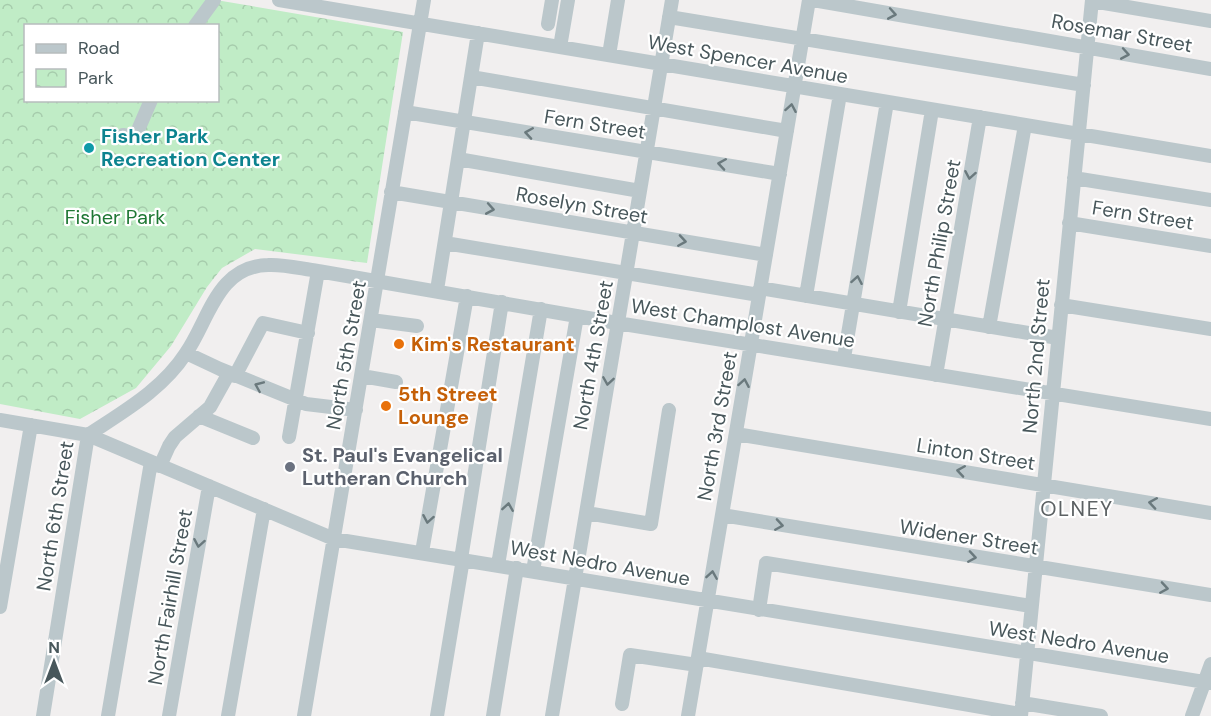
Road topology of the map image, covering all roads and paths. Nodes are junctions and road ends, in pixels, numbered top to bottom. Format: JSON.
{"nodes":[{"id":1,"x":214,"y":0,"type":"edge"},
{"id":2,"x":424,"y":0,"type":"edge"},
{"id":3,"x":552,"y":0,"type":"edge"},
{"id":4,"x":568,"y":0,"type":"edge"},
{"id":5,"x":618,"y":0,"type":"edge"},
{"id":6,"x":672,"y":0,"type":"edge"},
{"id":7,"x":811,"y":0,"type":"edge"},
{"id":8,"x":286,"y":1,"type":"edge"},
{"id":9,"x":1092,"y":1,"type":"edge"},
{"id":10,"x":348,"y":6,"type":"edge"},
{"id":11,"x":669,"y":17,"type":"junction"},
{"id":12,"x":1211,"y":21,"type":"edge"},
{"id":13,"x":196,"y":24,"type":"edge"},
{"id":14,"x":420,"y":24,"type":"junction"},
{"id":15,"x":548,"y":24,"type":"dead end"},
{"id":16,"x":478,"y":33,"type":"junction"},
{"id":17,"x":802,"y":39,"type":"junction"},
{"id":18,"x":560,"y":47,"type":"junction"},
{"id":19,"x":1088,"y":47,"type":"junction"},
{"id":20,"x":609,"y":55,"type":"junction"},
{"id":21,"x":660,"y":64,"type":"junction"},
{"id":22,"x":1211,"y":69,"type":"edge"},
{"id":23,"x":471,"y":77,"type":"junction"},
{"id":24,"x":1084,"y":85,"type":"junction"},
{"id":25,"x":794,"y":86,"type":"junction"},
{"id":26,"x":840,"y":94,"type":"junction"},
{"id":27,"x":150,"y":102,"type":"edge"},
{"id":28,"x":887,"y":102,"type":"junction"},
{"id":29,"x":654,"y":108,"type":"junction"},
{"id":30,"x":932,"y":110,"type":"junction"},
{"id":31,"x":405,"y":112,"type":"junction"},
{"id":32,"x":980,"y":117,"type":"junction"},
{"id":33,"x":464,"y":122,"type":"junction"},
{"id":34,"x":1025,"y":125,"type":"junction"},
{"id":35,"x":787,"y":131,"type":"junction"},
{"id":36,"x":1080,"y":134,"type":"junction"},
{"id":37,"x":123,"y":135,"type":"dead end"},
{"id":38,"x":647,"y":152,"type":"junction"},
{"id":39,"x":1211,"y":156,"type":"edge"},
{"id":40,"x":458,"y":159,"type":"junction"},
{"id":41,"x":780,"y":174,"type":"junction"},
{"id":42,"x":1074,"y":178,"type":"junction"},
{"id":43,"x":640,"y":191,"type":"junction"},
{"id":44,"x":391,"y":192,"type":"junction"},
{"id":45,"x":1211,"y":200,"type":"edge"},
{"id":46,"x":451,"y":203,"type":"junction"},
{"id":47,"x":1069,"y":223,"type":"junction"},
{"id":48,"x":633,"y":233,"type":"junction"},
{"id":49,"x":445,"y":243,"type":"junction"},
{"id":50,"x":1211,"y":246,"type":"edge"},
{"id":51,"x":766,"y":255,"type":"junction"},
{"id":52,"x":270,"y":265,"type":"joint"},
{"id":53,"x":318,"y":271,"type":"junction"},
{"id":54,"x":627,"y":271,"type":"junction"},
{"id":55,"x":378,"y":281,"type":"junction"},
{"id":56,"x":437,"y":290,"type":"junction"},
{"id":57,"x":760,"y":291,"type":"junction"},
{"id":58,"x":466,"y":296,"type":"junction"},
{"id":59,"x":806,"y":296,"type":"junction"},
{"id":60,"x":502,"y":302,"type":"junction"},
{"id":61,"x":853,"y":305,"type":"junction"},
{"id":62,"x":1061,"y":305,"type":"junction"},
{"id":63,"x":541,"y":309,"type":"junction"},
{"id":64,"x":269,"y":310,"type":"dead end"},
{"id":65,"x":899,"y":312,"type":"junction"},
{"id":66,"x":577,"y":316,"type":"junction"},
{"id":67,"x":371,"y":320,"type":"junction"},
{"id":68,"x":945,"y":320,"type":"junction"},
{"id":69,"x":263,"y":323,"type":"junction"},
{"id":70,"x":618,"y":323,"type":"junction"},
{"id":71,"x":417,"y":326,"type":"dead end"},
{"id":72,"x":989,"y":327,"type":"junction"},
{"id":73,"x":1211,"y":329,"type":"edge"},
{"id":74,"x":308,"y":333,"type":"junction"},
{"id":75,"x":1058,"y":338,"type":"junction"},
{"id":76,"x":751,"y":344,"type":"junction"},
{"id":77,"x":186,"y":353,"type":"junction"},
{"id":78,"x":844,"y":358,"type":"junction"},
{"id":79,"x":232,"y":374,"type":"junction"},
{"id":80,"x":936,"y":375,"type":"junction"},
{"id":81,"x":362,"y":376,"type":"junction"},
{"id":82,"x":396,"y":382,"type":"dead end"},
{"id":83,"x":1052,"y":393,"type":"junction"},
{"id":84,"x":297,"y":400,"type":"junction"},
{"id":85,"x":356,"y":410,"type":"junction"},
{"id":86,"x":669,"y":410,"type":"dead end"},
{"id":87,"x":199,"y":416,"type":"junction"},
{"id":88,"x":1211,"y":419,"type":"edge"},
{"id":89,"x":0,"y":420,"type":"edge"},
{"id":90,"x":31,"y":425,"type":"junction"},
{"id":91,"x":736,"y":434,"type":"junction"},
{"id":92,"x":88,"y":435,"type":"junction"},
{"id":93,"x":289,"y":437,"type":"dead end"},
{"id":94,"x":253,"y":438,"type":"dead end"},
{"id":95,"x":156,"y":464,"type":"junction"},
{"id":96,"x":1044,"y":485,"type":"junction"},
{"id":97,"x":209,"y":486,"type":"junction"},
{"id":98,"x":264,"y":509,"type":"junction"},
{"id":99,"x":586,"y":513,"type":"junction"},
{"id":100,"x":1211,"y":513,"type":"edge"},
{"id":101,"x":722,"y":515,"type":"junction"},
{"id":102,"x":334,"y":539,"type":"junction"},
{"id":103,"x":422,"y":552,"type":"junction"},
{"id":104,"x":462,"y":559,"type":"junction"},
{"id":105,"x":498,"y":565,"type":"junction"},
{"id":106,"x":1035,"y":567,"type":"junction"},
{"id":107,"x":517,"y":568,"type":"junction"},
{"id":108,"x":534,"y":571,"type":"junction"},
{"id":109,"x":576,"y":578,"type":"junction"},
{"id":110,"x":1211,"y":595,"type":"edge"},
{"id":111,"x":708,"y":601,"type":"junction"},
{"id":112,"x":1031,"y":606,"type":"junction"},
{"id":113,"x":0,"y":607,"type":"edge"},
{"id":114,"x":759,"y":610,"type":"junction"},
{"id":115,"x":1027,"y":653,"type":"junction"},
{"id":116,"x":697,"y":661,"type":"junction"},
{"id":117,"x":1211,"y":664,"type":"edge"},
{"id":118,"x":1207,"y":682,"type":"edge"},
{"id":119,"x":621,"y":704,"type":"dead end"},
{"id":120,"x":1021,"y":711,"type":"edge"},
{"id":121,"x":43,"y":716,"type":"edge"},
{"id":122,"x":108,"y":716,"type":"edge"},
{"id":123,"x":169,"y":716,"type":"edge"},
{"id":124,"x":228,"y":716,"type":"edge"},
{"id":125,"x":304,"y":716,"type":"edge"},
{"id":126,"x":437,"y":716,"type":"edge"},
{"id":127,"x":493,"y":716,"type":"edge"},
{"id":128,"x":552,"y":716,"type":"edge"},
{"id":129,"x":688,"y":716,"type":"edge"},
{"id":130,"x":1101,"y":716,"type":"edge"},
{"id":131,"x":1192,"y":716,"type":"edge"}],
"edges":[{"from":1,"to":13,"type":"street"},
{"from":2,"to":14,"type":"street","name":"North 5th Street"},
{"from":3,"to":15,"type":"street"},
{"from":4,"to":18,"type":"street"},
{"from":5,"to":20,"type":"street"},
{"from":6,"to":11,"type":"street","name":"North 4th Street"},
{"from":7,"to":17,"type":"street","name":"North 3rd Street"},
{"from":7,"to":19,"type":"street","name":"Rosemar Street","one_way":true},
{"from":8,"to":10,"type":"street","name":"West Spencer Avenue"},
{"from":9,"to":12,"type":"street"},
{"from":9,"to":19,"type":"street","name":"North 2nd Street"},
{"from":10,"to":14,"type":"street","name":"West Spencer Avenue"},
{"from":11,"to":17,"type":"street"},
{"from":11,"to":21,"type":"street","name":"North 4th Street"},
{"from":14,"to":16,"type":"street","name":"West Spencer Avenue"},
{"from":14,"to":31,"type":"street","name":"North 5th Street"},
{"from":16,"to":18,"type":"street","name":"West Spencer Avenue"},
{"from":16,"to":23,"type":"street"},
{"from":17,"to":24,"type":"street"},
{"from":17,"to":25,"type":"street","name":"North 3rd Street"},
{"from":18,"to":20,"type":"street","name":"West Spencer Avenue"},
{"from":19,"to":22,"type":"street","name":"Rosemar Street","one_way":true},
{"from":19,"to":24,"type":"street","name":"North 2nd Street"},
{"from":20,"to":21,"type":"street","name":"West Spencer Avenue"},
{"from":21,"to":25,"type":"street","name":"West Spencer Avenue"},
{"from":21,"to":29,"type":"street","name":"North 4th Street"},
{"from":23,"to":29,"type":"street"},
{"from":23,"to":33,"type":"street"},
{"from":24,"to":36,"type":"street","name":"North 2nd Street"},
{"from":25,"to":26,"type":"street","name":"West Spencer Avenue"},
{"from":35,"to":25,"type":"street","name":"North 3rd Street","one_way":true},
{"from":26,"to":28,"type":"street","name":"West Spencer Avenue"},
{"from":26,"to":59,"type":"street"},
{"from":27,"to":37,"type":"street"},
{"from":28,"to":30,"type":"street","name":"West Spencer Avenue"},
{"from":61,"to":28,"type":"street","one_way":true},
{"from":29,"to":35,"type":"street"},
{"from":29,"to":38,"type":"street","name":"North 4th Street"},
{"from":30,"to":32,"type":"street","name":"West Spencer Avenue"},
{"from":30,"to":65,"type":"street"},
{"from":31,"to":33,"type":"street","name":"Fern Street"},
{"from":31,"to":44,"type":"street","name":"North 5th Street"},
{"from":32,"to":34,"type":"street","name":"West Spencer Avenue"},
{"from":32,"to":68,"type":"street","name":"North Philip Street","one_way":true},
{"from":38,"to":33,"type":"street","name":"Fern Street","one_way":true},
{"from":33,"to":40,"type":"street"},
{"from":34,"to":36,"type":"street","name":"West Spencer Avenue"},
{"from":34,"to":72,"type":"street"},
{"from":35,"to":41,"type":"street","name":"North 3rd Street"},
{"from":36,"to":39,"type":"street","name":"West Spencer Avenue"},
{"from":36,"to":42,"type":"street","name":"North 2nd Street"},
{"from":41,"to":38,"type":"street","name":"Fern Street","one_way":true},
{"from":38,"to":43,"type":"street","name":"North 4th Street"},
{"from":40,"to":43,"type":"street"},
{"from":40,"to":46,"type":"street"},
{"from":41,"to":51,"type":"street","name":"North 3rd Street"},
{"from":42,"to":45,"type":"street"},
{"from":42,"to":47,"type":"street","name":"North 2nd Street"},
{"from":43,"to":48,"type":"street","name":"North 4th Street"},
{"from":44,"to":46,"type":"street","name":"Roselyn Street"},
{"from":44,"to":55,"type":"street","name":"North 5th Street"},
{"from":46,"to":48,"type":"street","name":"Roselyn Street","one_way":true},
{"from":46,"to":49,"type":"street"},
{"from":47,"to":50,"type":"street","name":"Fern Street"},
{"from":47,"to":62,"type":"street","name":"North 2nd Street"},
{"from":48,"to":51,"type":"street","name":"Roselyn Street","one_way":true},
{"from":48,"to":54,"type":"street","name":"North 4th Street"},
{"from":49,"to":54,"type":"street"},
{"from":49,"to":56,"type":"street"},
{"from":51,"to":57,"type":"street","name":"North 3rd Street"},
{"from":52,"to":53,"type":"street","name":"West Champlost Avenue"},
{"from":52,"to":77,"type":"street","name":"North 6th Street"},
{"from":53,"to":55,"type":"street","name":"West Champlost Avenue"},
{"from":53,"to":74,"type":"street"},
{"from":54,"to":57,"type":"street"},
{"from":54,"to":70,"type":"street","name":"North 4th Street"},
{"from":55,"to":56,"type":"street","name":"West Champlost Avenue"},
{"from":55,"to":67,"type":"street","name":"North 5th Street"},
{"from":56,"to":58,"type":"street","name":"West Champlost Avenue"},
{"from":57,"to":59,"type":"street"},
{"from":57,"to":76,"type":"street","name":"North 3rd Street"},
{"from":58,"to":60,"type":"street","name":"West Champlost Avenue"},
{"from":58,"to":103,"type":"street","one_way":true},
{"from":59,"to":61,"type":"street"},
{"from":60,"to":63,"type":"street","name":"West Champlost Avenue"},
{"from":60,"to":104,"type":"street"},
{"from":61,"to":65,"type":"street"},
{"from":61,"to":78,"type":"street"},
{"from":62,"to":73,"type":"street"},
{"from":62,"to":75,"type":"street","name":"North 2nd Street"},
{"from":63,"to":66,"type":"street","name":"West Champlost Avenue"},
{"from":105,"to":63,"type":"street","one_way":true},
{"from":64,"to":69,"type":"street"},
{"from":65,"to":68,"type":"street"},
{"from":66,"to":70,"type":"street","name":"West Champlost Avenue"},
{"from":66,"to":108,"type":"street"},
{"from":67,"to":71,"type":"street"},
{"from":67,"to":81,"type":"street","name":"North 5th Street"},
{"from":68,"to":72,"type":"street"},
{"from":68,"to":80,"type":"street","name":"North Philip Street"},
{"from":69,"to":74,"type":"street"},
{"from":69,"to":79,"type":"street"},
{"from":70,"to":76,"type":"street","name":"West Champlost Avenue"},
{"from":70,"to":99,"type":"street","name":"North 4th Street","one_way":true},
{"from":72,"to":75,"type":"street"},
{"from":74,"to":84,"type":"street"},
{"from":75,"to":83,"type":"street","name":"North 2nd Street"},
{"from":76,"to":78,"type":"street","name":"West Champlost Avenue"},
{"from":91,"to":76,"type":"street","name":"North 3rd Street","one_way":true},
{"from":77,"to":79,"type":"street"},
{"from":77,"to":92,"type":"street","name":"North 6th Street"},
{"from":78,"to":80,"type":"street","name":"West Champlost Avenue"},
{"from":84,"to":79,"type":"street","one_way":true},
{"from":79,"to":87,"type":"street"},
{"from":80,"to":83,"type":"street","name":"West Champlost Avenue"},
{"from":81,"to":82,"type":"street"},
{"from":81,"to":85,"type":"street","name":"North 5th Street"},
{"from":83,"to":88,"type":"street","name":"West Champlost Avenue"},
{"from":83,"to":96,"type":"street","name":"North 2nd Street"},
{"from":84,"to":85,"type":"street"},
{"from":84,"to":93,"type":"street"},
{"from":85,"to":102,"type":"street","name":"North 5th Street"},
{"from":86,"to":99,"type":"street"},
{"from":87,"to":94,"type":"street"},
{"from":87,"to":95,"type":"street"},
{"from":89,"to":90,"type":"street","name":"West Nedro Avenue"},
{"from":90,"to":92,"type":"street","name":"West Nedro Avenue"},
{"from":90,"to":113,"type":"street"},
{"from":96,"to":91,"type":"street","name":"Linton Street","one_way":true},
{"from":91,"to":101,"type":"street","name":"North 3rd Street"},
{"from":92,"to":95,"type":"street","name":"West Nedro Avenue"},
{"from":92,"to":121,"type":"street","name":"North 6th Street"},
{"from":95,"to":97,"type":"street","name":"West Nedro Avenue"},
{"from":95,"to":122,"type":"street"},
{"from":100,"to":96,"type":"street","name":"Linton Street","one_way":true},
{"from":96,"to":106,"type":"street","name":"North 2nd Street"},
{"from":97,"to":98,"type":"street","name":"West Nedro Avenue"},
{"from":97,"to":123,"type":"street","name":"North Fairhill Street","one_way":true},
{"from":98,"to":102,"type":"street","name":"West Nedro Avenue"},
{"from":98,"to":124,"type":"street"},
{"from":99,"to":109,"type":"street","name":"North 4th Street"},
{"from":101,"to":106,"type":"street","name":"Widener Street","one_way":true},
{"from":111,"to":101,"type":"street","name":"North 3rd Street","one_way":true},
{"from":102,"to":103,"type":"street","name":"West Nedro Avenue"},
{"from":102,"to":125,"type":"street","name":"North 5th Street"},
{"from":103,"to":104,"type":"street","name":"West Nedro Avenue"},
{"from":104,"to":105,"type":"street","name":"West Nedro Avenue"},
{"from":104,"to":126,"type":"street"},
{"from":105,"to":107,"type":"street","name":"West Nedro Avenue"},
{"from":106,"to":110,"type":"street","name":"Widener Street","one_way":true},
{"from":106,"to":112,"type":"street","name":"North 2nd Street"},
{"from":107,"to":108,"type":"street","name":"West Nedro Avenue"},
{"from":107,"to":127,"type":"street"},
{"from":108,"to":109,"type":"street","name":"West Nedro Avenue"},
{"from":109,"to":111,"type":"street","name":"West Nedro Avenue"},
{"from":109,"to":128,"type":"street","name":"North 4th Street"},
{"from":111,"to":114,"type":"street","name":"West Nedro Avenue"},
{"from":111,"to":116,"type":"street","name":"North 3rd Street"},
{"from":112,"to":114,"type":"street"},
{"from":112,"to":115,"type":"street","name":"North 2nd Street"},
{"from":114,"to":115,"type":"street","name":"West Nedro Avenue"},
{"from":115,"to":118,"type":"street","name":"West Nedro Avenue"},
{"from":115,"to":120,"type":"street","name":"North 2nd Street"},
{"from":116,"to":119,"type":"street"},
{"from":116,"to":120,"type":"street"},
{"from":116,"to":129,"type":"street","name":"North 3rd Street"},
{"from":117,"to":118,"type":"street"},
{"from":118,"to":131,"type":"street"},
{"from":120,"to":130,"type":"street"}]}
